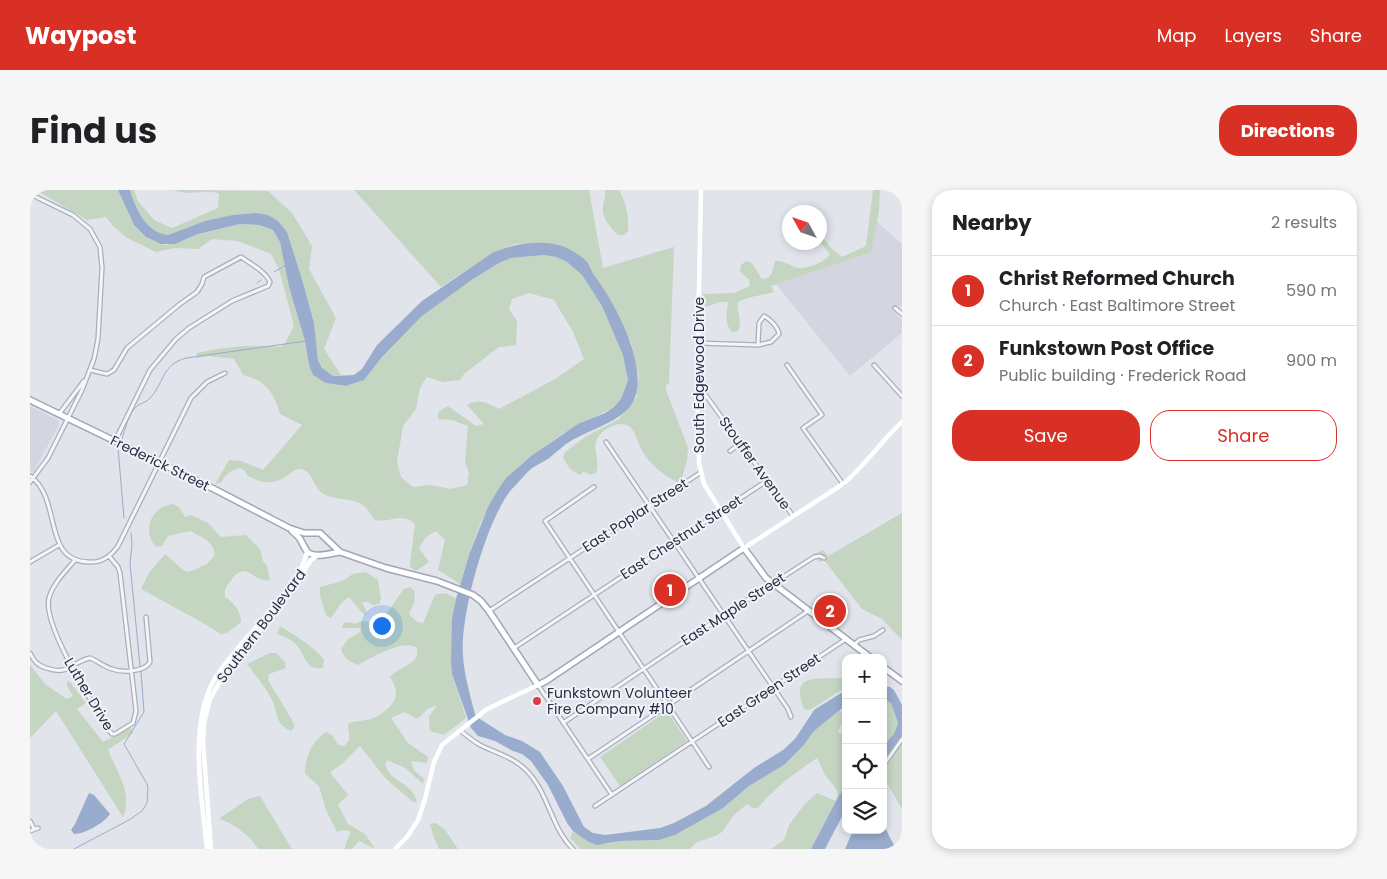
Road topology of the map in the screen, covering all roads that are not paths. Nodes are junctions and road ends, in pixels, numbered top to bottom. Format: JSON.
{"nodes":[{"id":1,"x":701,"y":190,"type":"edge"},
{"id":2,"x":30,"y":194,"type":"edge"},
{"id":3,"x":896,"y":308,"type":"dead end"},
{"id":4,"x":902,"y":314,"type":"edge"},
{"id":5,"x":698,"y":343,"type":"junction"},
{"id":6,"x":758,"y":345,"type":"junction"},
{"id":7,"x":787,"y":365,"type":"dead end"},
{"id":8,"x":874,"y":365,"type":"dead end"},
{"id":9,"x":90,"y":371,"type":"junction"},
{"id":10,"x":225,"y":373,"type":"dead end"},
{"id":11,"x":697,"y":386,"type":"junction"},
{"id":12,"x":902,"y":396,"type":"edge"},
{"id":13,"x":30,"y":400,"type":"edge"},
{"id":14,"x":59,"y":414,"type":"junction"},
{"id":15,"x":68,"y":418,"type":"junction"},
{"id":16,"x":902,"y":422,"type":"edge"},
{"id":17,"x":115,"y":441,"type":"junction"},
{"id":18,"x":606,"y":442,"type":"dead end"},
{"id":19,"x":741,"y":443,"type":"junction"},
{"id":20,"x":730,"y":451,"type":"dead end"},
{"id":21,"x":159,"y":462,"type":"junction"},
{"id":22,"x":700,"y":473,"type":"junction"},
{"id":23,"x":32,"y":477,"type":"edge"},
{"id":24,"x":768,"y":480,"type":"junction"},
{"id":25,"x":30,"y":482,"type":"edge"},
{"id":26,"x":843,"y":484,"type":"junction"},
{"id":27,"x":594,"y":487,"type":"dead end"},
{"id":28,"x":648,"y":505,"type":"junction"},
{"id":29,"x":721,"y":511,"type":"junction"},
{"id":30,"x":793,"y":516,"type":"junction"},
{"id":31,"x":289,"y":528,"type":"junction"},
{"id":32,"x":312,"y":533,"type":"junction"},
{"id":33,"x":326,"y":538,"type":"junction"},
{"id":34,"x":673,"y":542,"type":"junction"},
{"id":35,"x":59,"y":545,"type":"junction"},
{"id":36,"x":304,"y":545,"type":"junction"},
{"id":37,"x":744,"y":548,"type":"junction"},
{"id":38,"x":307,"y":552,"type":"junction"},
{"id":39,"x":340,"y":552,"type":"junction"},
{"id":40,"x":319,"y":555,"type":"junction"},
{"id":41,"x":109,"y":556,"type":"junction"},
{"id":42,"x":570,"y":557,"type":"junction"},
{"id":43,"x":824,"y":558,"type":"dead end"},
{"id":44,"x":75,"y":560,"type":"junction"},
{"id":45,"x":30,"y":562,"type":"edge"},
{"id":46,"x":698,"y":578,"type":"junction"},
{"id":47,"x":772,"y":583,"type":"junction"},
{"id":48,"x":594,"y":594,"type":"junction"},
{"id":49,"x":489,"y":611,"type":"junction"},
{"id":50,"x":808,"y":611,"type":"junction"},
{"id":51,"x":724,"y":615,"type":"junction"},
{"id":52,"x":146,"y":617,"type":"dead end"},
{"id":53,"x":883,"y":630,"type":"dead end"},
{"id":54,"x":620,"y":632,"type":"junction"},
{"id":55,"x":846,"y":639,"type":"junction"},
{"id":56,"x":854,"y":645,"type":"junction"},
{"id":57,"x":513,"y":648,"type":"junction"},
{"id":58,"x":748,"y":651,"type":"junction"},
{"id":59,"x":30,"y":652,"type":"edge"},
{"id":60,"x":866,"y":654,"type":"edge"},
{"id":61,"x":72,"y":667,"type":"junction"},
{"id":62,"x":644,"y":669,"type":"junction"},
{"id":63,"x":132,"y":670,"type":"junction"},
{"id":64,"x":887,"y":670,"type":"edge"},
{"id":65,"x":902,"y":681,"type":"edge"},
{"id":66,"x":538,"y":685,"type":"junction"},
{"id":67,"x":773,"y":688,"type":"junction"},
{"id":68,"x":668,"y":705,"type":"junction"},
{"id":69,"x":791,"y":717,"type":"dead end"},
{"id":70,"x":563,"y":722,"type":"junction"},
{"id":71,"x":462,"y":730,"type":"junction"},
{"id":72,"x":902,"y":739,"type":"edge"},
{"id":73,"x":692,"y":742,"type":"junction"},
{"id":74,"x":588,"y":760,"type":"junction"},
{"id":75,"x":887,"y":760,"type":"edge"},
{"id":76,"x":709,"y":767,"type":"dead end"},
{"id":77,"x":612,"y":795,"type":"junction"},
{"id":78,"x":594,"y":806,"type":"dead end"},
{"id":79,"x":30,"y":821,"type":"edge"},
{"id":80,"x":34,"y":829,"type":"edge"},
{"id":81,"x":207,"y":849,"type":"edge"},
{"id":82,"x":211,"y":849,"type":"edge"},
{"id":83,"x":395,"y":849,"type":"edge"},
{"id":84,"x":573,"y":849,"type":"edge"}],
"edges":[{"from":1,"to":5,"type":"main road","name":"South Edgewood Drive"},
{"from":2,"to":9,"type":"street"},
{"from":3,"to":4,"type":"street"},
{"from":5,"to":6,"type":"street"},
{"from":5,"to":11,"type":"main road","name":"South Edgewood Drive"},
{"from":6,"to":6,"type":"street"},
{"from":7,"to":26,"type":"street"},
{"from":8,"to":12,"type":"street"},
{"from":9,"to":14,"type":"street"},
{"from":9,"to":15,"type":"street"},
{"from":9,"to":17,"type":"street"},
{"from":10,"to":21,"type":"street"},
{"from":11,"to":19,"type":"street","name":"Stouffer Avenue"},
{"from":11,"to":22,"type":"main road","name":"South Edgewood Drive"},
{"from":13,"to":14,"type":"main road","name":"Frederick Street"},
{"from":14,"to":15,"type":"main road","name":"Frederick Street"},
{"from":15,"to":17,"type":"main road","name":"Frederick Street"},
{"from":15,"to":23,"type":"street"},
{"from":16,"to":26,"type":"main road"},
{"from":17,"to":21,"type":"main road","name":"Frederick Street"},
{"from":18,"to":28,"type":"street"},
{"from":19,"to":20,"type":"street"},
{"from":19,"to":24,"type":"street","name":"Stouffer Avenue"},
{"from":21,"to":31,"type":"main road","name":"Frederick Street"},
{"from":21,"to":41,"type":"street"},
{"from":22,"to":28,"type":"street","name":"East Poplar Street"},
{"from":22,"to":29,"type":"main road","name":"South Edgewood Drive"},
{"from":23,"to":25,"type":"street"},
{"from":23,"to":35,"type":"street"},
{"from":24,"to":29,"type":"street","name":"East Chestnut Street"},
{"from":24,"to":30,"type":"street","name":"Stouffer Avenue"},
{"from":26,"to":30,"type":"main road"},
{"from":27,"to":42,"type":"street"},
{"from":28,"to":34,"type":"street"},
{"from":28,"to":42,"type":"street","name":"East Poplar Street"},
{"from":29,"to":34,"type":"street","name":"East Chestnut Street"},
{"from":29,"to":37,"type":"main road","name":"South Edgewood Drive"},
{"from":30,"to":37,"type":"main road"},
{"from":31,"to":32,"type":"main road","name":"Frederick Street"},
{"from":31,"to":36,"type":"main road","name":"Frederick Street"},
{"from":32,"to":33,"type":"main road"},
{"from":32,"to":36,"type":"main road"},
{"from":33,"to":39,"type":"main road"},
{"from":33,"to":40,"type":"main road"},
{"from":34,"to":46,"type":"street"},
{"from":34,"to":48,"type":"street","name":"East Chestnut Street"},
{"from":35,"to":44,"type":"street"},
{"from":35,"to":45,"type":"street"},
{"from":36,"to":38,"type":"main road"},
{"from":37,"to":46,"type":"main road"},
{"from":37,"to":47,"type":"main road"},
{"from":38,"to":40,"type":"main road"},
{"from":38,"to":81,"type":"main road","name":"Southern Boulevard"},
{"from":39,"to":40,"type":"main road"},
{"from":39,"to":49,"type":"main road"},
{"from":40,"to":82,"type":"main road","name":"Southern Boulevard"},
{"from":41,"to":44,"type":"street"},
{"from":41,"to":63,"type":"street","name":"Luther Drive"},
{"from":42,"to":48,"type":"street"},
{"from":42,"to":49,"type":"street","name":"East Poplar Street"},
{"from":43,"to":47,"type":"street","name":"East Maple Street"},
{"from":44,"to":61,"type":"street","name":"Luther Drive"},
{"from":46,"to":51,"type":"street"},
{"from":46,"to":54,"type":"main road"},
{"from":47,"to":50,"type":"main road"},
{"from":47,"to":51,"type":"street","name":"East Maple Street"},
{"from":48,"to":54,"type":"street"},
{"from":48,"to":57,"type":"street","name":"East Chestnut Street"},
{"from":49,"to":57,"type":"main road"},
{"from":50,"to":55,"type":"main road"},
{"from":50,"to":58,"type":"street"},
{"from":51,"to":58,"type":"street"},
{"from":51,"to":62,"type":"street","name":"East Maple Street"},
{"from":52,"to":63,"type":"street"},
{"from":53,"to":56,"type":"street"},
{"from":54,"to":62,"type":"street"},
{"from":54,"to":66,"type":"main road"},
{"from":55,"to":56,"type":"main road"},
{"from":55,"to":67,"type":"street","name":"East Green Street"},
{"from":56,"to":60,"type":"main road"},
{"from":57,"to":66,"type":"main road"},
{"from":58,"to":67,"type":"street"},
{"from":58,"to":68,"type":"street"},
{"from":59,"to":61,"type":"street"},
{"from":61,"to":63,"type":"street"},
{"from":61,"to":63,"type":"street","name":"Luther Drive"},
{"from":62,"to":68,"type":"street"},
{"from":62,"to":70,"type":"street","name":"East Maple Street"},
{"from":64,"to":65,"type":"main road"},
{"from":66,"to":70,"type":"street"},
{"from":66,"to":71,"type":"main road"},
{"from":67,"to":69,"type":"street"},
{"from":67,"to":73,"type":"street","name":"East Green Street"},
{"from":68,"to":73,"type":"street"},
{"from":68,"to":74,"type":"street"},
{"from":70,"to":74,"type":"street"},
{"from":71,"to":83,"type":"main road"},
{"from":71,"to":84,"type":"street"},
{"from":72,"to":75,"type":"street"},
{"from":73,"to":76,"type":"street"},
{"from":73,"to":77,"type":"street","name":"East Green Street"},
{"from":74,"to":77,"type":"street"},
{"from":77,"to":78,"type":"street","name":"East Green Street"},
{"from":79,"to":80,"type":"street"}]}
